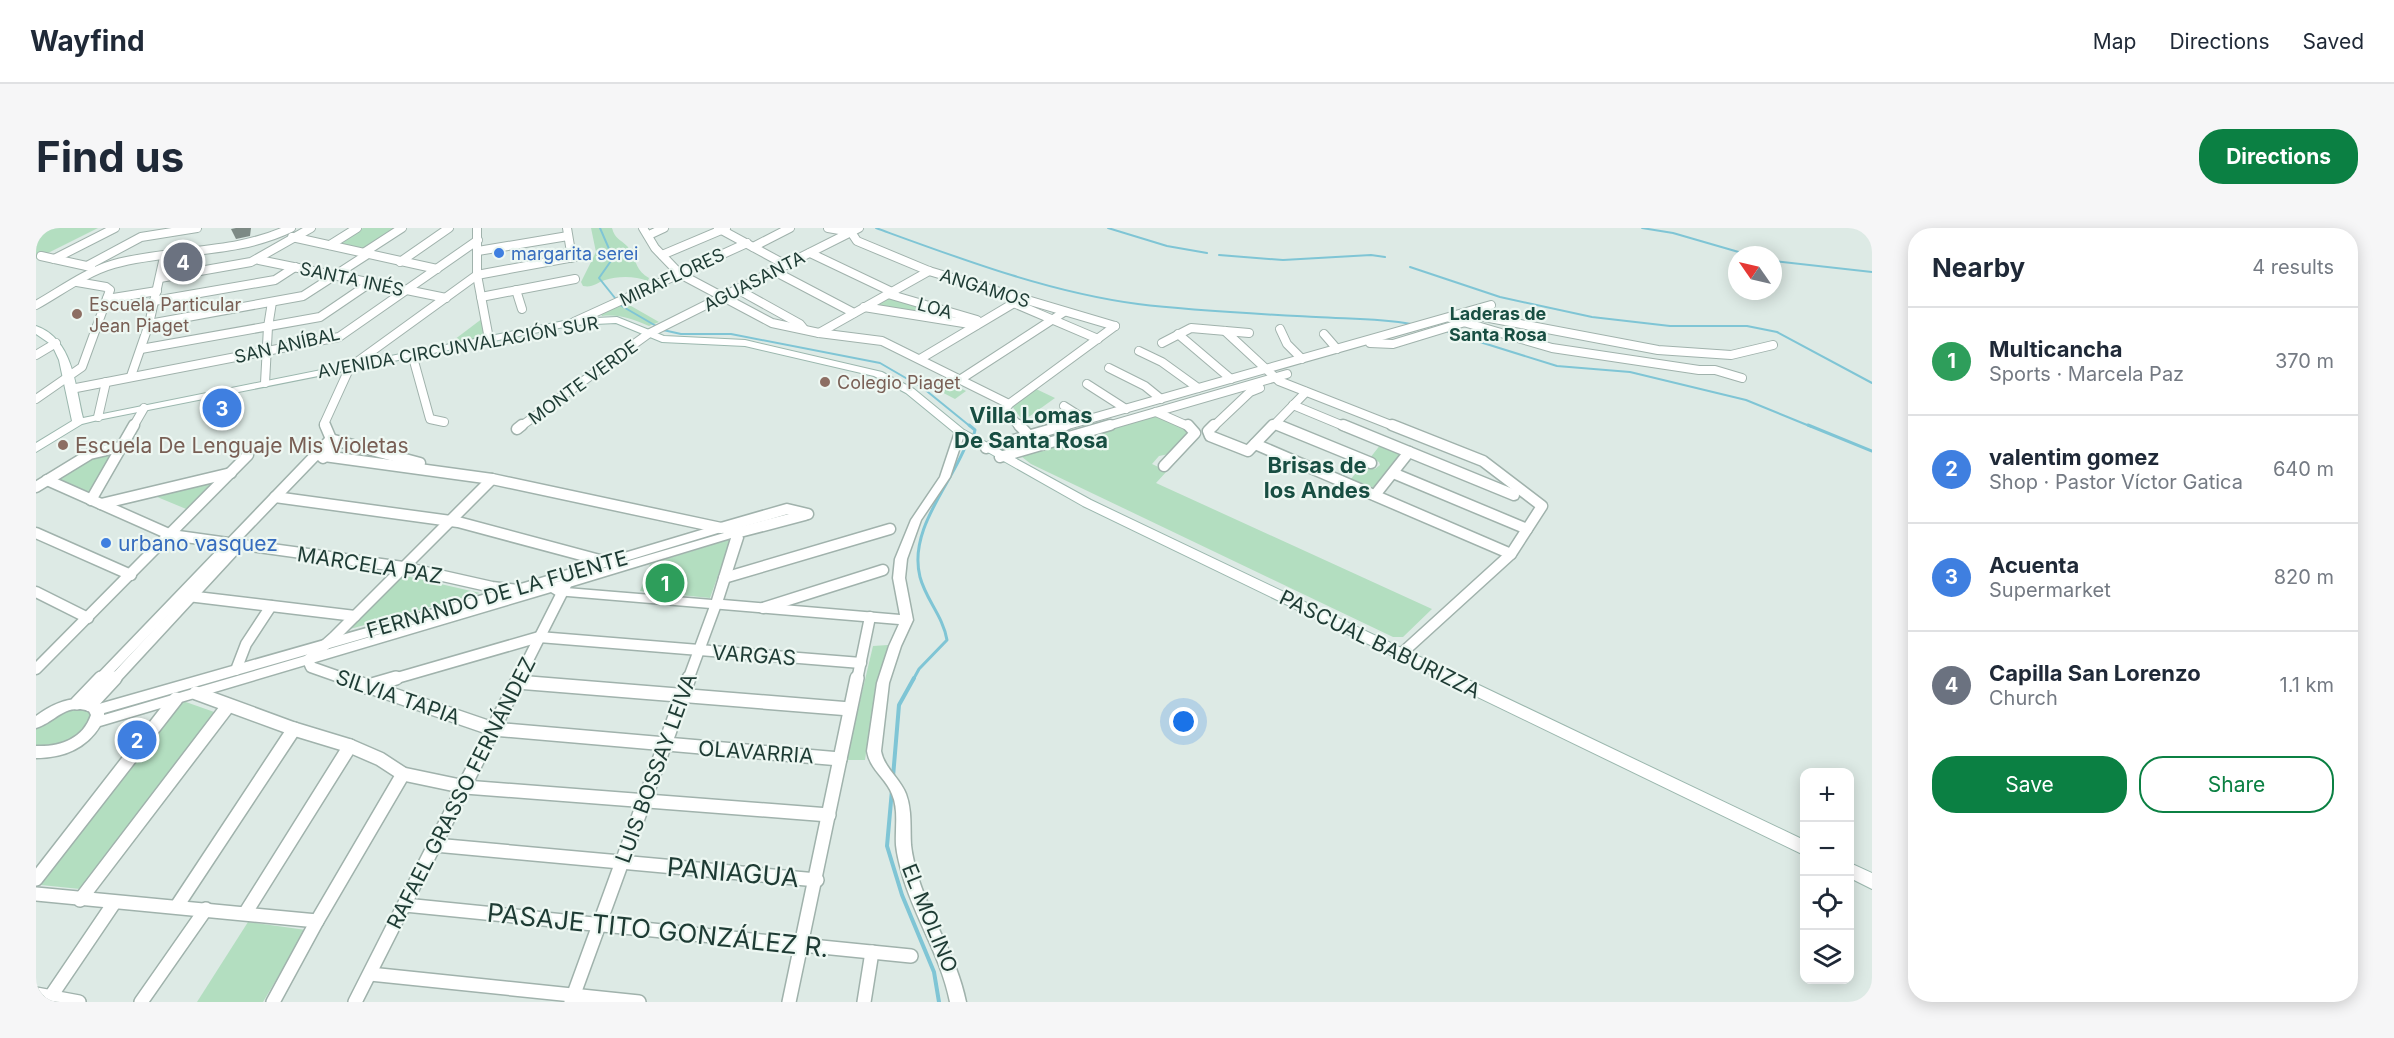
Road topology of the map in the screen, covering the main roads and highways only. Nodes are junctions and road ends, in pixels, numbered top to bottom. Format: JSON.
{"nodes":[{"id":1,"x":36,"y":329,"type":"edge"},
{"id":2,"x":78,"y":422,"type":"junction"},
{"id":3,"x":960,"y":432,"type":"joint"},
{"id":4,"x":36,"y":448,"type":"edge"},
{"id":5,"x":1800,"y":846,"type":"edge"},
{"id":6,"x":1854,"y":872,"type":"edge"},
{"id":7,"x":1872,"y":881,"type":"edge"}],
"edges":[{"from":1,"to":2,"type":"main road"},
{"from":2,"to":3,"type":"main road","name":"AVENIDA CIRCUNVALACIÓN SUR"},
{"from":2,"to":4,"type":"main road","name":"AVENIDA CIRCUNVALACIÓN SUR"},
{"from":3,"to":5,"type":"main road","name":"PASCUAL BABURIZZA"},
{"from":6,"to":7,"type":"main road"}]}
